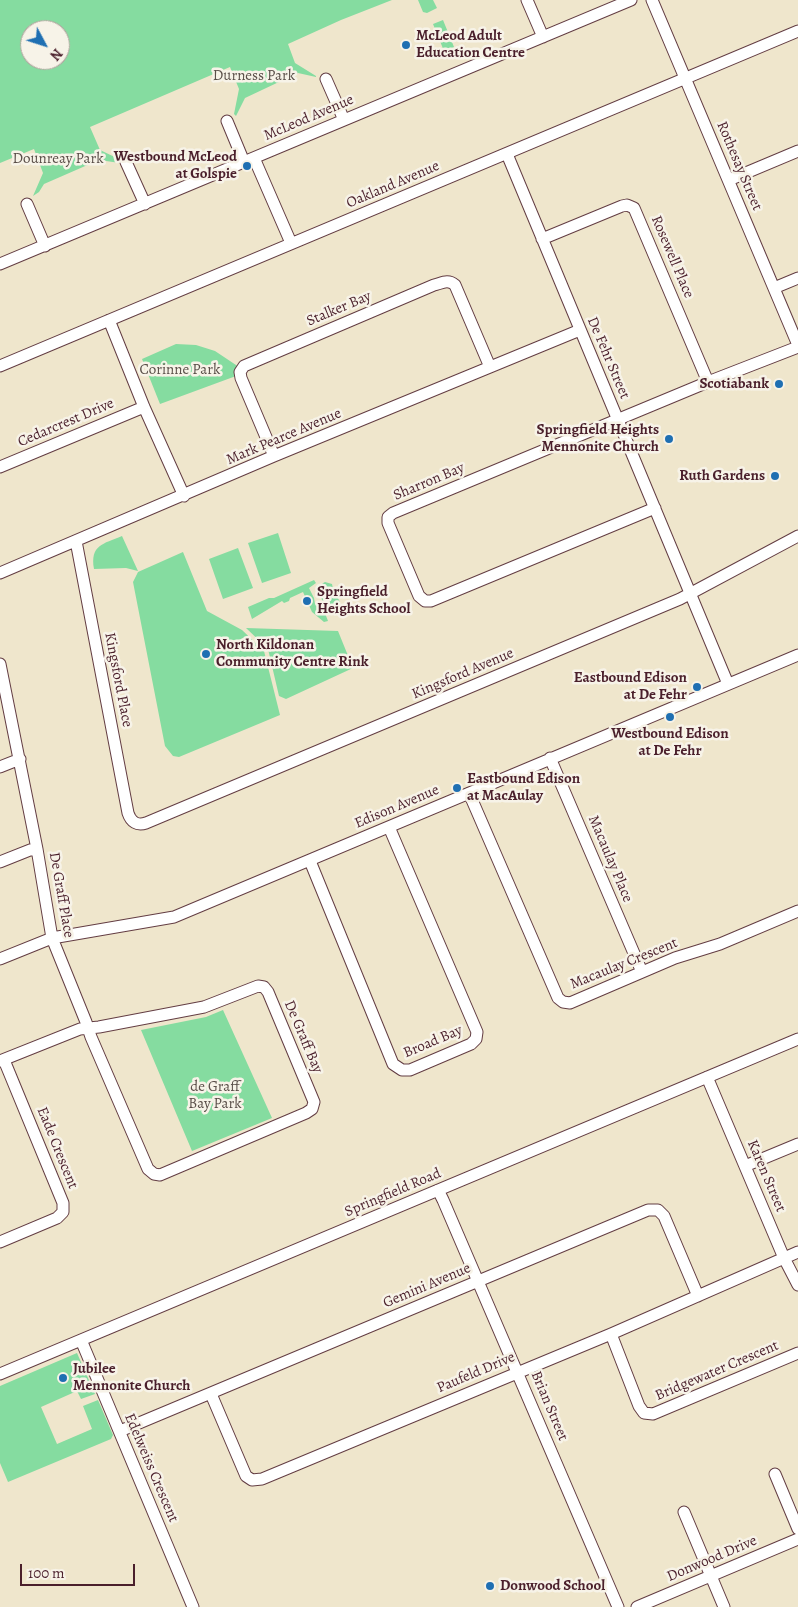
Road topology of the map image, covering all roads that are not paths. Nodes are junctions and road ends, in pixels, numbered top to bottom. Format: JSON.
{"nodes":[{"id":1,"x":527,"y":0,"type":"edge"},
{"id":2,"x":630,"y":0,"type":"edge"},
{"id":3,"x":652,"y":0,"type":"edge"},
{"id":4,"x":798,"y":31,"type":"edge"},
{"id":5,"x":543,"y":37,"type":"junction"},
{"id":6,"x":685,"y":78,"type":"junction"},
{"id":7,"x":326,"y":79,"type":"dead end"},
{"id":8,"x":344,"y":120,"type":"junction"},
{"id":9,"x":227,"y":121,"type":"dead end"},
{"id":10,"x":798,"y":151,"type":"edge"},
{"id":11,"x":507,"y":154,"type":"junction"},
{"id":12,"x":249,"y":160,"type":"junction"},
{"id":13,"x":126,"y":162,"type":"dead end"},
{"id":14,"x":729,"y":180,"type":"junction"},
{"id":15,"x":27,"y":204,"type":"dead end"},
{"id":16,"x":145,"y":204,"type":"junction"},
{"id":17,"x":542,"y":239,"type":"junction"},
{"id":18,"x":291,"y":243,"type":"junction"},
{"id":19,"x":45,"y":246,"type":"junction"},
{"id":20,"x":0,"y":264,"type":"edge"},
{"id":21,"x":798,"y":278,"type":"edge"},
{"id":22,"x":774,"y":288,"type":"junction"},
{"id":23,"x":109,"y":320,"type":"junction"},
{"id":24,"x":580,"y":330,"type":"junction"},
{"id":25,"x":798,"y":346,"type":"edge"},
{"id":26,"x":0,"y":366,"type":"edge"},
{"id":27,"x":490,"y":367,"type":"junction"},
{"id":28,"x":708,"y":382,"type":"junction"},
{"id":29,"x":144,"y":407,"type":"junction"},
{"id":30,"x":619,"y":419,"type":"junction"},
{"id":31,"x":274,"y":456,"type":"junction"},
{"id":32,"x":0,"y":467,"type":"edge"},
{"id":33,"x":184,"y":496,"type":"junction"},
{"id":34,"x":655,"y":508,"type":"junction"},
{"id":35,"x":798,"y":536,"type":"edge"},
{"id":36,"x":76,"y":542,"type":"junction"},
{"id":37,"x":0,"y":573,"type":"edge"},
{"id":38,"x":690,"y":594,"type":"junction"},
{"id":39,"x":798,"y":655,"type":"edge"},
{"id":40,"x":0,"y":669,"type":"edge"},
{"id":41,"x":728,"y":684,"type":"junction"},
{"id":42,"x":550,"y":758,"type":"junction"},
{"id":43,"x":20,"y":759,"type":"junction"},
{"id":44,"x":0,"y":767,"type":"edge"},
{"id":45,"x":470,"y":793,"type":"junction"},
{"id":46,"x":134,"y":823,"type":"joint"},
{"id":47,"x":389,"y":827,"type":"junction"},
{"id":48,"x":37,"y":848,"type":"junction"},
{"id":49,"x":310,"y":861,"type":"junction"},
{"id":50,"x":0,"y":862,"type":"edge"},
{"id":51,"x":798,"y":911,"type":"edge"},
{"id":52,"x":52,"y":938,"type":"junction"},
{"id":53,"x":0,"y":959,"type":"edge"},
{"id":54,"x":642,"y":972,"type":"junction"},
{"id":55,"x":89,"y":1029,"type":"junction"},
{"id":56,"x":798,"y":1039,"type":"edge"},
{"id":57,"x":2,"y":1060,"type":"edge"},
{"id":58,"x":707,"y":1077,"type":"junction"},
{"id":59,"x":798,"y":1144,"type":"edge"},
{"id":60,"x":745,"y":1166,"type":"junction"},
{"id":61,"x":154,"y":1174,"type":"joint"},
{"id":62,"x":438,"y":1190,"type":"junction"},
{"id":63,"x":0,"y":1242,"type":"edge"},
{"id":64,"x":798,"y":1252,"type":"edge"},
{"id":65,"x":784,"y":1258,"type":"junction"},
{"id":66,"x":478,"y":1281,"type":"junction"},
{"id":67,"x":798,"y":1285,"type":"edge"},
{"id":68,"x":698,"y":1296,"type":"junction"},
{"id":69,"x":611,"y":1334,"type":"junction"},
{"id":70,"x":81,"y":1340,"type":"junction"},
{"id":71,"x":798,"y":1353,"type":"edge"},
{"id":72,"x":518,"y":1372,"type":"junction"},
{"id":73,"x":0,"y":1374,"type":"edge"},
{"id":74,"x":211,"y":1394,"type":"junction"},
{"id":75,"x":120,"y":1431,"type":"junction"},
{"id":76,"x":775,"y":1474,"type":"dead end"},
{"id":77,"x":684,"y":1512,"type":"dead end"},
{"id":78,"x":798,"y":1529,"type":"edge"},
{"id":79,"x":798,"y":1539,"type":"edge"},
{"id":80,"x":711,"y":1576,"type":"junction"},
{"id":81,"x":193,"y":1607,"type":"edge"},
{"id":82,"x":618,"y":1607,"type":"edge"},
{"id":83,"x":637,"y":1607,"type":"edge"},
{"id":84,"x":724,"y":1607,"type":"edge"}],
"edges":[{"from":1,"to":5,"type":"street"},
{"from":2,"to":5,"type":"street","name":"McLeod Avenue"},
{"from":3,"to":6,"type":"street","name":"Rothesay Street"},
{"from":4,"to":6,"type":"street","name":"Oakland Avenue"},
{"from":5,"to":8,"type":"street","name":"McLeod Avenue"},
{"from":6,"to":11,"type":"street","name":"Oakland Avenue"},
{"from":6,"to":14,"type":"street","name":"Rothesay Street"},
{"from":7,"to":8,"type":"street"},
{"from":8,"to":12,"type":"street","name":"McLeod Avenue"},
{"from":9,"to":12,"type":"street"},
{"from":10,"to":14,"type":"street"},
{"from":11,"to":17,"type":"street","name":"De Fehr Street"},
{"from":11,"to":18,"type":"street","name":"Oakland Avenue"},
{"from":12,"to":16,"type":"street","name":"McLeod Avenue"},
{"from":12,"to":18,"type":"street"},
{"from":13,"to":16,"type":"street"},
{"from":14,"to":22,"type":"street","name":"Rothesay Street"},
{"from":15,"to":19,"type":"street"},
{"from":16,"to":19,"type":"street","name":"McLeod Avenue"},
{"from":17,"to":24,"type":"street","name":"De Fehr Street"},
{"from":17,"to":28,"type":"street","name":"Rosewell Place"},
{"from":18,"to":23,"type":"street","name":"Oakland Avenue"},
{"from":19,"to":20,"type":"street","name":"McLeod Avenue"},
{"from":21,"to":22,"type":"street"},
{"from":22,"to":25,"type":"street","name":"Rothesay Street"},
{"from":23,"to":26,"type":"street","name":"Oakland Avenue"},
{"from":23,"to":29,"type":"street"},
{"from":24,"to":27,"type":"street","name":"Mark Pearce Avenue"},
{"from":24,"to":30,"type":"street","name":"De Fehr Street"},
{"from":25,"to":28,"type":"street","name":"Sharron Bay"},
{"from":27,"to":31,"type":"street","name":"Mark Pearce Avenue"},
{"from":27,"to":31,"type":"street","name":"Stalker Bay"},
{"from":28,"to":30,"type":"street","name":"Sharron Bay"},
{"from":29,"to":32,"type":"street","name":"Cedarcrest Drive"},
{"from":29,"to":33,"type":"street"},
{"from":30,"to":34,"type":"street","name":"De Fehr Street"},
{"from":30,"to":34,"type":"street","name":"Sharron Bay"},
{"from":31,"to":33,"type":"street","name":"Mark Pearce Avenue"},
{"from":33,"to":36,"type":"street","name":"Mark Pearce Avenue"},
{"from":34,"to":38,"type":"street","name":"De Fehr Street"},
{"from":35,"to":38,"type":"street","name":"Kingsford Avenue"},
{"from":36,"to":37,"type":"street","name":"Mark Pearce Avenue"},
{"from":36,"to":46,"type":"street","name":"Kingsford Place"},
{"from":38,"to":41,"type":"street","name":"De Fehr Street"},
{"from":38,"to":46,"type":"street","name":"Kingsford Avenue"},
{"from":39,"to":41,"type":"street","name":"Edison Avenue"},
{"from":40,"to":43,"type":"street","name":"De Graff Place"},
{"from":41,"to":42,"type":"street","name":"Edison Avenue"},
{"from":42,"to":45,"type":"street","name":"Edison Avenue"},
{"from":42,"to":54,"type":"street","name":"Macaulay Place"},
{"from":43,"to":44,"type":"street"},
{"from":43,"to":48,"type":"street","name":"De Graff Place"},
{"from":45,"to":47,"type":"street","name":"Edison Avenue"},
{"from":45,"to":54,"type":"street","name":"Macaulay Crescent"},
{"from":47,"to":49,"type":"street","name":"Edison Avenue"},
{"from":47,"to":49,"type":"street","name":"Broad Bay"},
{"from":48,"to":50,"type":"street"},
{"from":48,"to":52,"type":"street","name":"De Graff Place"},
{"from":49,"to":52,"type":"street","name":"Edison Avenue"},
{"from":51,"to":54,"type":"street","name":"Macaulay Crescent"},
{"from":52,"to":53,"type":"street","name":"Edison Avenue"},
{"from":52,"to":55,"type":"street","name":"De Graff Place"},
{"from":55,"to":57,"type":"street"},
{"from":55,"to":61,"type":"street","name":"De Graff Place"},
{"from":55,"to":61,"type":"street","name":"De Graff Bay"},
{"from":56,"to":58,"type":"street","name":"Springfield Road"},
{"from":57,"to":63,"type":"street","name":"Eade Crescent"},
{"from":58,"to":60,"type":"street","name":"Karen Street"},
{"from":58,"to":62,"type":"street","name":"Springfield Road"},
{"from":59,"to":60,"type":"street"},
{"from":60,"to":65,"type":"street","name":"Karen Street"},
{"from":62,"to":66,"type":"street","name":"Brian Street"},
{"from":62,"to":70,"type":"street","name":"Springfield Road"},
{"from":64,"to":65,"type":"street","name":"Paufeld Drive"},
{"from":65,"to":67,"type":"street","name":"Karen Street"},
{"from":65,"to":68,"type":"street","name":"Paufeld Drive"},
{"from":66,"to":68,"type":"street","name":"Gemini Avenue"},
{"from":66,"to":72,"type":"street","name":"Brian Street"},
{"from":66,"to":74,"type":"street","name":"Gemini Avenue"},
{"from":68,"to":69,"type":"street","name":"Paufeld Drive"},
{"from":69,"to":71,"type":"street","name":"Bridgewater Crescent"},
{"from":69,"to":72,"type":"street","name":"Paufeld Drive"},
{"from":70,"to":73,"type":"street","name":"Springfield Road"},
{"from":70,"to":75,"type":"street","name":"Edelweiss Crescent"},
{"from":72,"to":74,"type":"street","name":"Paufeld Drive"},
{"from":72,"to":82,"type":"street","name":"Brian Street"},
{"from":74,"to":75,"type":"street","name":"Gemini Avenue"},
{"from":75,"to":81,"type":"street","name":"Edelweiss Crescent"},
{"from":76,"to":78,"type":"street"},
{"from":77,"to":80,"type":"street"},
{"from":79,"to":80,"type":"street","name":"Donwood Drive"},
{"from":80,"to":83,"type":"street","name":"Donwood Drive"},
{"from":80,"to":84,"type":"street"}]}
